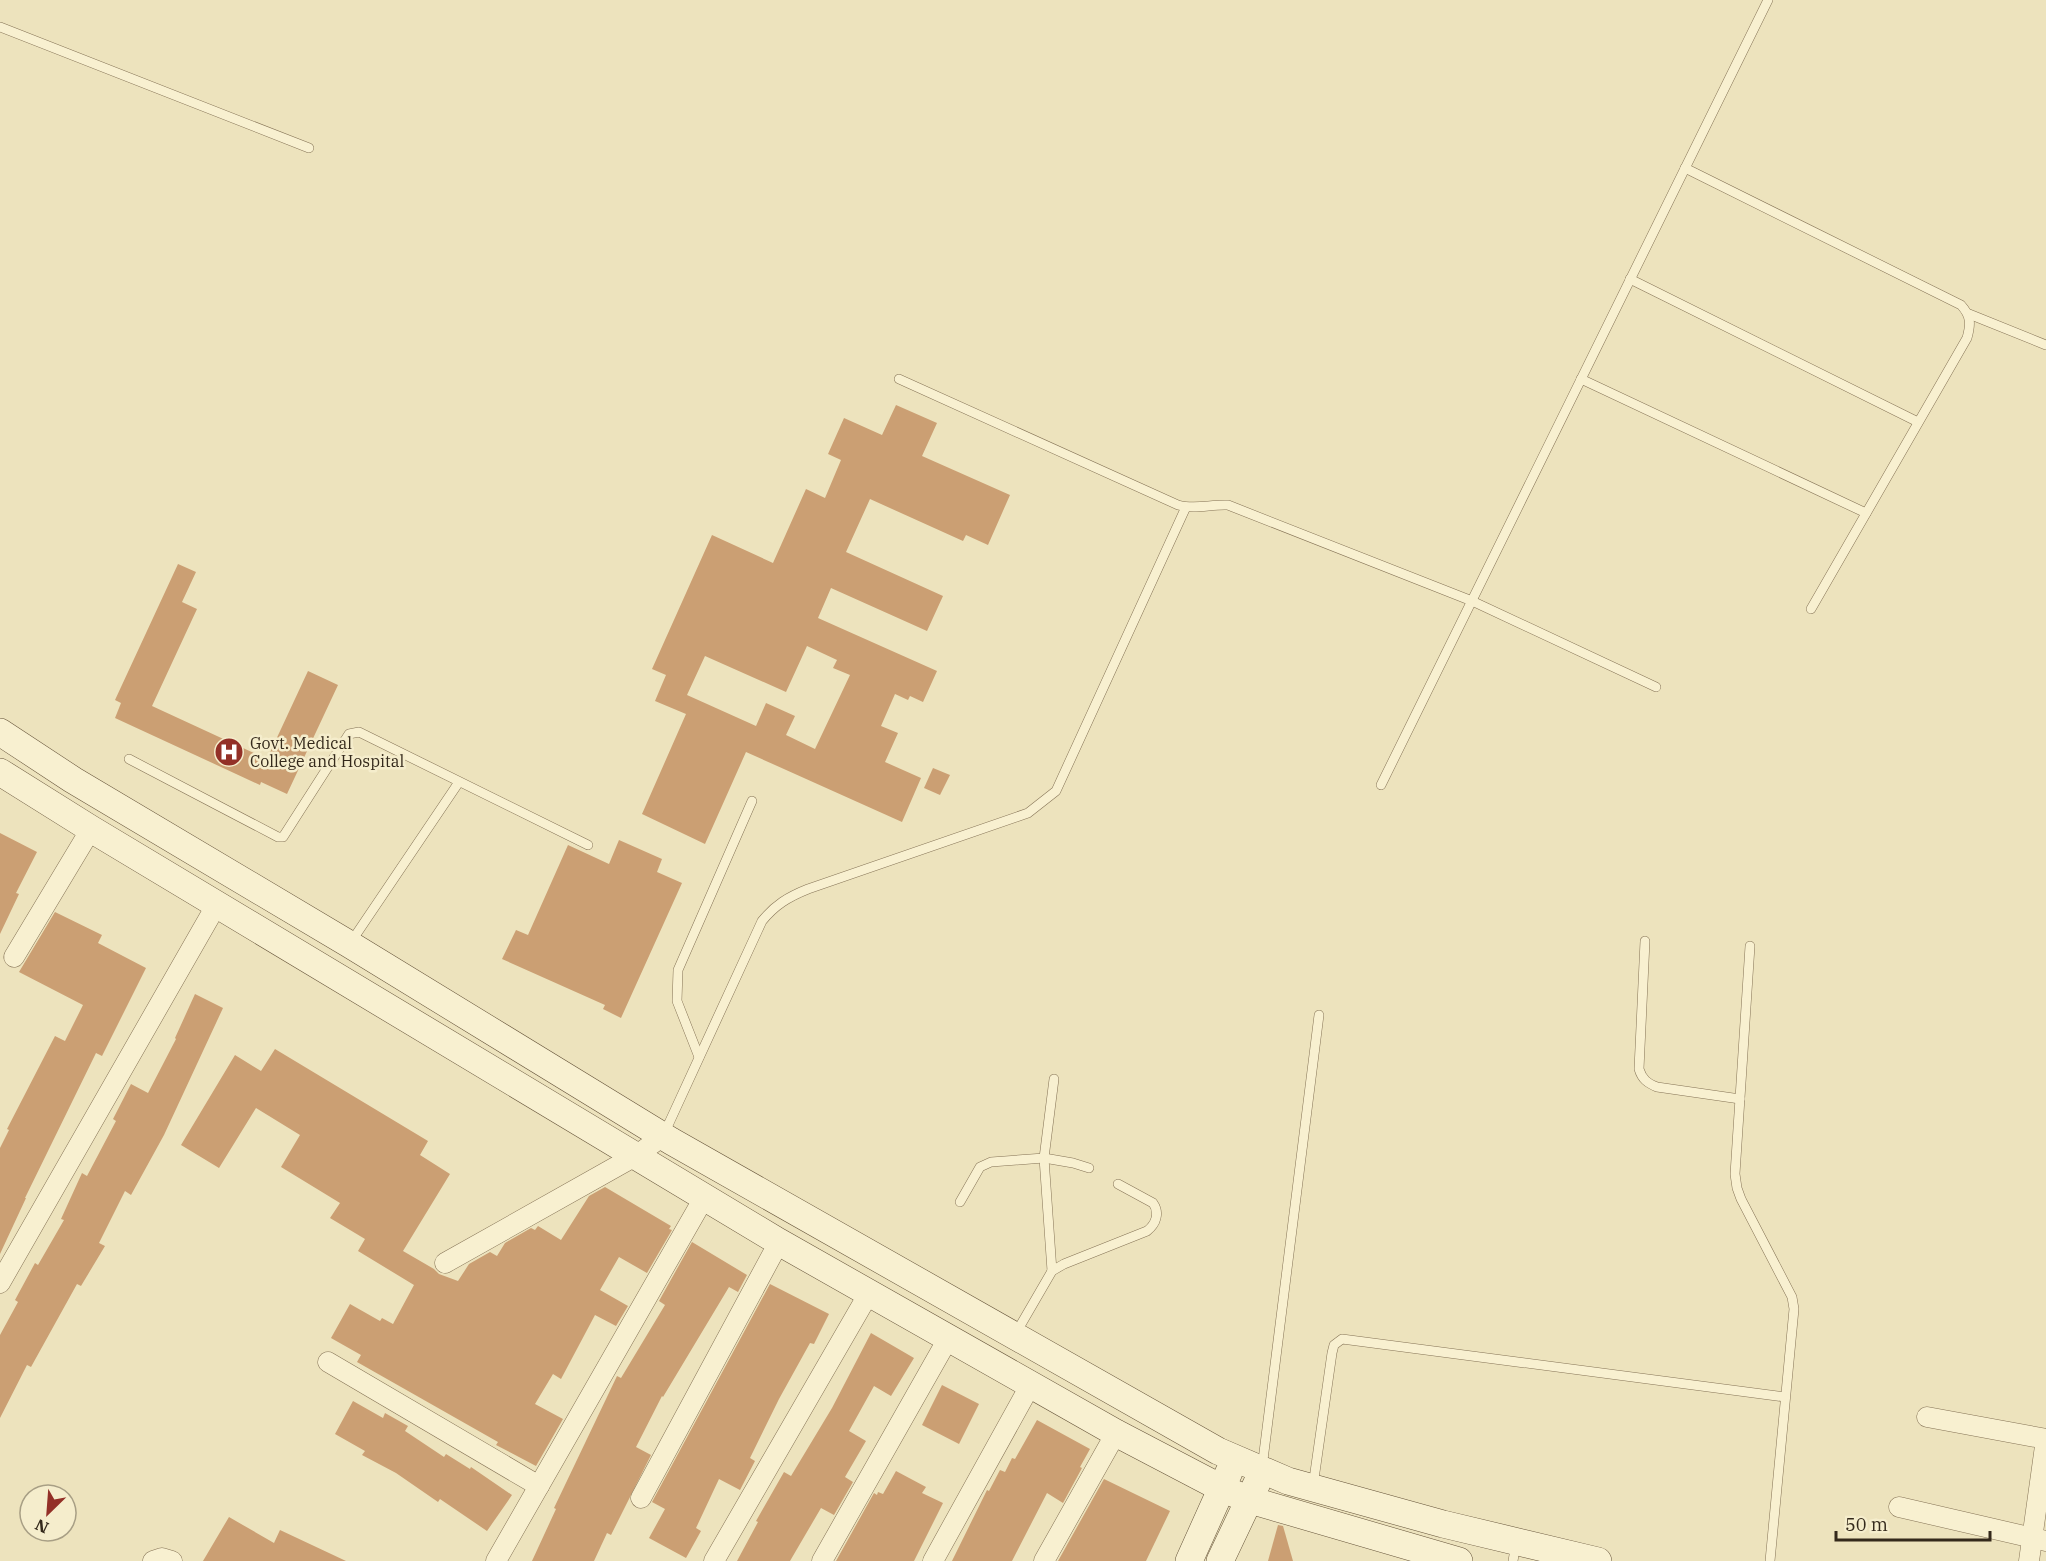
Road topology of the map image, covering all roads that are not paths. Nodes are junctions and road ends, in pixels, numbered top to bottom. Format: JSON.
{"nodes":[{"id":1,"x":1768,"y":0,"type":"edge"},
{"id":2,"x":0,"y":27,"type":"edge"},
{"id":3,"x":309,"y":148,"type":"dead end"},
{"id":4,"x":1685,"y":168,"type":"junction"},
{"id":5,"x":1630,"y":279,"type":"junction"},
{"id":6,"x":1969,"y":314,"type":"junction"},
{"id":7,"x":2046,"y":345,"type":"edge"},
{"id":8,"x":1581,"y":379,"type":"junction"},
{"id":9,"x":899,"y":380,"type":"dead end"},
{"id":10,"x":1918,"y":422,"type":"junction"},
{"id":11,"x":1186,"y":507,"type":"junction"},
{"id":12,"x":1866,"y":513,"type":"junction"},
{"id":13,"x":1472,"y":601,"type":"junction"},
{"id":14,"x":1810,"y":609,"type":"dead end"},
{"id":15,"x":1656,"y":687,"type":"dead end"},
{"id":16,"x":0,"y":732,"type":"edge"},
{"id":17,"x":129,"y":759,"type":"dead end"},
{"id":18,"x":0,"y":772,"type":"edge"},
{"id":19,"x":459,"y":782,"type":"junction"},
{"id":20,"x":1381,"y":785,"type":"dead end"},
{"id":21,"x":752,"y":801,"type":"dead end"},
{"id":22,"x":91,"y":829,"type":"junction"},
{"id":23,"x":588,"y":844,"type":"dead end"},
{"id":24,"x":217,"y":904,"type":"junction"},
{"id":25,"x":1645,"y":941,"type":"dead end"},
{"id":26,"x":349,"y":944,"type":"junction"},
{"id":27,"x":1750,"y":946,"type":"dead end"},
{"id":28,"x":14,"y":957,"type":"dead end"},
{"id":29,"x":1319,"y":1015,"type":"dead end"},
{"id":30,"x":699,"y":1057,"type":"junction"},
{"id":31,"x":1054,"y":1079,"type":"dead end"},
{"id":32,"x":1740,"y":1099,"type":"junction"},
{"id":33,"x":663,"y":1136,"type":"junction"},
{"id":34,"x":637,"y":1155,"type":"junction"},
{"id":35,"x":1044,"y":1158,"type":"junction"},
{"id":36,"x":1089,"y":1168,"type":"dead end"},
{"id":37,"x":1118,"y":1184,"type":"dead end"},
{"id":38,"x":705,"y":1196,"type":"junction"},
{"id":39,"x":960,"y":1202,"type":"dead end"},
{"id":40,"x":779,"y":1242,"type":"junction"},
{"id":41,"x":445,"y":1263,"type":"dead end"},
{"id":42,"x":1052,"y":1271,"type":"junction"},
{"id":43,"x":0,"y":1283,"type":"edge"},
{"id":44,"x":869,"y":1293,"type":"junction"},
{"id":45,"x":1015,"y":1335,"type":"junction"},
{"id":46,"x":949,"y":1337,"type":"junction"},
{"id":47,"x":328,"y":1362,"type":"dead end"},
{"id":48,"x":1031,"y":1384,"type":"junction"},
{"id":49,"x":1785,"y":1397,"type":"junction"},
{"id":50,"x":1927,"y":1417,"type":"dead end"},
{"id":51,"x":1116,"y":1433,"type":"junction"},
{"id":52,"x":2046,"y":1439,"type":"edge"},
{"id":53,"x":1235,"y":1459,"type":"junction"},
{"id":54,"x":1262,"y":1471,"type":"junction"},
{"id":55,"x":539,"y":1486,"type":"junction"},
{"id":56,"x":1313,"y":1488,"type":"junction"},
{"id":57,"x":1222,"y":1489,"type":"junction"},
{"id":58,"x":641,"y":1498,"type":"dead end"},
{"id":59,"x":1250,"y":1500,"type":"junction"},
{"id":60,"x":1899,"y":1507,"type":"dead end"},
{"id":61,"x":2039,"y":1539,"type":"edge"},
{"id":62,"x":1514,"y":1551,"type":"edge"},
{"id":63,"x":153,"y":1561,"type":"edge"},
{"id":64,"x":172,"y":1561,"type":"edge"},
{"id":65,"x":496,"y":1561,"type":"edge"},
{"id":66,"x":714,"y":1561,"type":"edge"},
{"id":67,"x":822,"y":1561,"type":"edge"},
{"id":68,"x":933,"y":1561,"type":"edge"},
{"id":69,"x":1044,"y":1561,"type":"edge"},
{"id":70,"x":1189,"y":1561,"type":"edge"},
{"id":71,"x":1220,"y":1561,"type":"edge"},
{"id":72,"x":1459,"y":1561,"type":"edge"},
{"id":73,"x":1598,"y":1561,"type":"edge"},
{"id":74,"x":1770,"y":1561,"type":"edge"},
{"id":75,"x":2029,"y":1561,"type":"edge"}],
"edges":[{"from":1,"to":4,"type":"lane"},
{"from":2,"to":3,"type":"lane"},
{"from":4,"to":5,"type":"lane"},
{"from":4,"to":6,"type":"lane"},
{"from":5,"to":8,"type":"lane"},
{"from":5,"to":10,"type":"lane"},
{"from":6,"to":7,"type":"lane"},
{"from":6,"to":10,"type":"lane"},
{"from":8,"to":12,"type":"lane"},
{"from":8,"to":13,"type":"lane"},
{"from":9,"to":11,"type":"lane"},
{"from":10,"to":12,"type":"lane"},
{"from":11,"to":13,"type":"lane"},
{"from":11,"to":30,"type":"lane"},
{"from":12,"to":14,"type":"lane"},
{"from":13,"to":15,"type":"lane"},
{"from":13,"to":20,"type":"lane"},
{"from":16,"to":26,"type":"main road"},
{"from":17,"to":19,"type":"lane"},
{"from":18,"to":22,"type":"main road"},
{"from":19,"to":23,"type":"lane"},
{"from":19,"to":26,"type":"lane"},
{"from":21,"to":30,"type":"lane"},
{"from":22,"to":24,"type":"main road"},
{"from":22,"to":28,"type":"street"},
{"from":24,"to":34,"type":"main road"},
{"from":24,"to":43,"type":"street"},
{"from":25,"to":32,"type":"lane"},
{"from":26,"to":33,"type":"main road"},
{"from":27,"to":32,"type":"lane"},
{"from":29,"to":54,"type":"lane"},
{"from":30,"to":33,"type":"lane"},
{"from":31,"to":35,"type":"lane"},
{"from":32,"to":49,"type":"lane"},
{"from":33,"to":34,"type":"street"},
{"from":33,"to":45,"type":"main road"},
{"from":34,"to":38,"type":"main road"},
{"from":34,"to":41,"type":"street"},
{"from":35,"to":36,"type":"lane"},
{"from":35,"to":39,"type":"lane"},
{"from":35,"to":42,"type":"lane"},
{"from":37,"to":42,"type":"lane"},
{"from":38,"to":40,"type":"main road"},
{"from":38,"to":55,"type":"street"},
{"from":40,"to":44,"type":"main road"},
{"from":40,"to":58,"type":"street"},
{"from":42,"to":45,"type":"lane"},
{"from":44,"to":46,"type":"main road"},
{"from":44,"to":66,"type":"street"},
{"from":45,"to":53,"type":"main road"},
{"from":46,"to":48,"type":"main road"},
{"from":46,"to":67,"type":"street"},
{"from":47,"to":55,"type":"street"},
{"from":48,"to":51,"type":"main road"},
{"from":48,"to":68,"type":"street"},
{"from":49,"to":56,"type":"lane"},
{"from":49,"to":74,"type":"lane"},
{"from":50,"to":52,"type":"street"},
{"from":51,"to":57,"type":"main road"},
{"from":51,"to":69,"type":"street"},
{"from":52,"to":61,"type":"street"},
{"from":53,"to":54,"type":"main road"},
{"from":53,"to":57,"type":"main road"},
{"from":54,"to":56,"type":"main road"},
{"from":54,"to":59,"type":"main road"},
{"from":55,"to":65,"type":"street"},
{"from":56,"to":62,"type":"main road"},
{"from":57,"to":59,"type":"main road"},
{"from":57,"to":70,"type":"main road"},
{"from":59,"to":71,"type":"main road"},
{"from":59,"to":72,"type":"main road"},
{"from":60,"to":61,"type":"street"},
{"from":61,"to":75,"type":"street"},
{"from":62,"to":73,"type":"main road"},
{"from":63,"to":64,"type":"street"}]}
